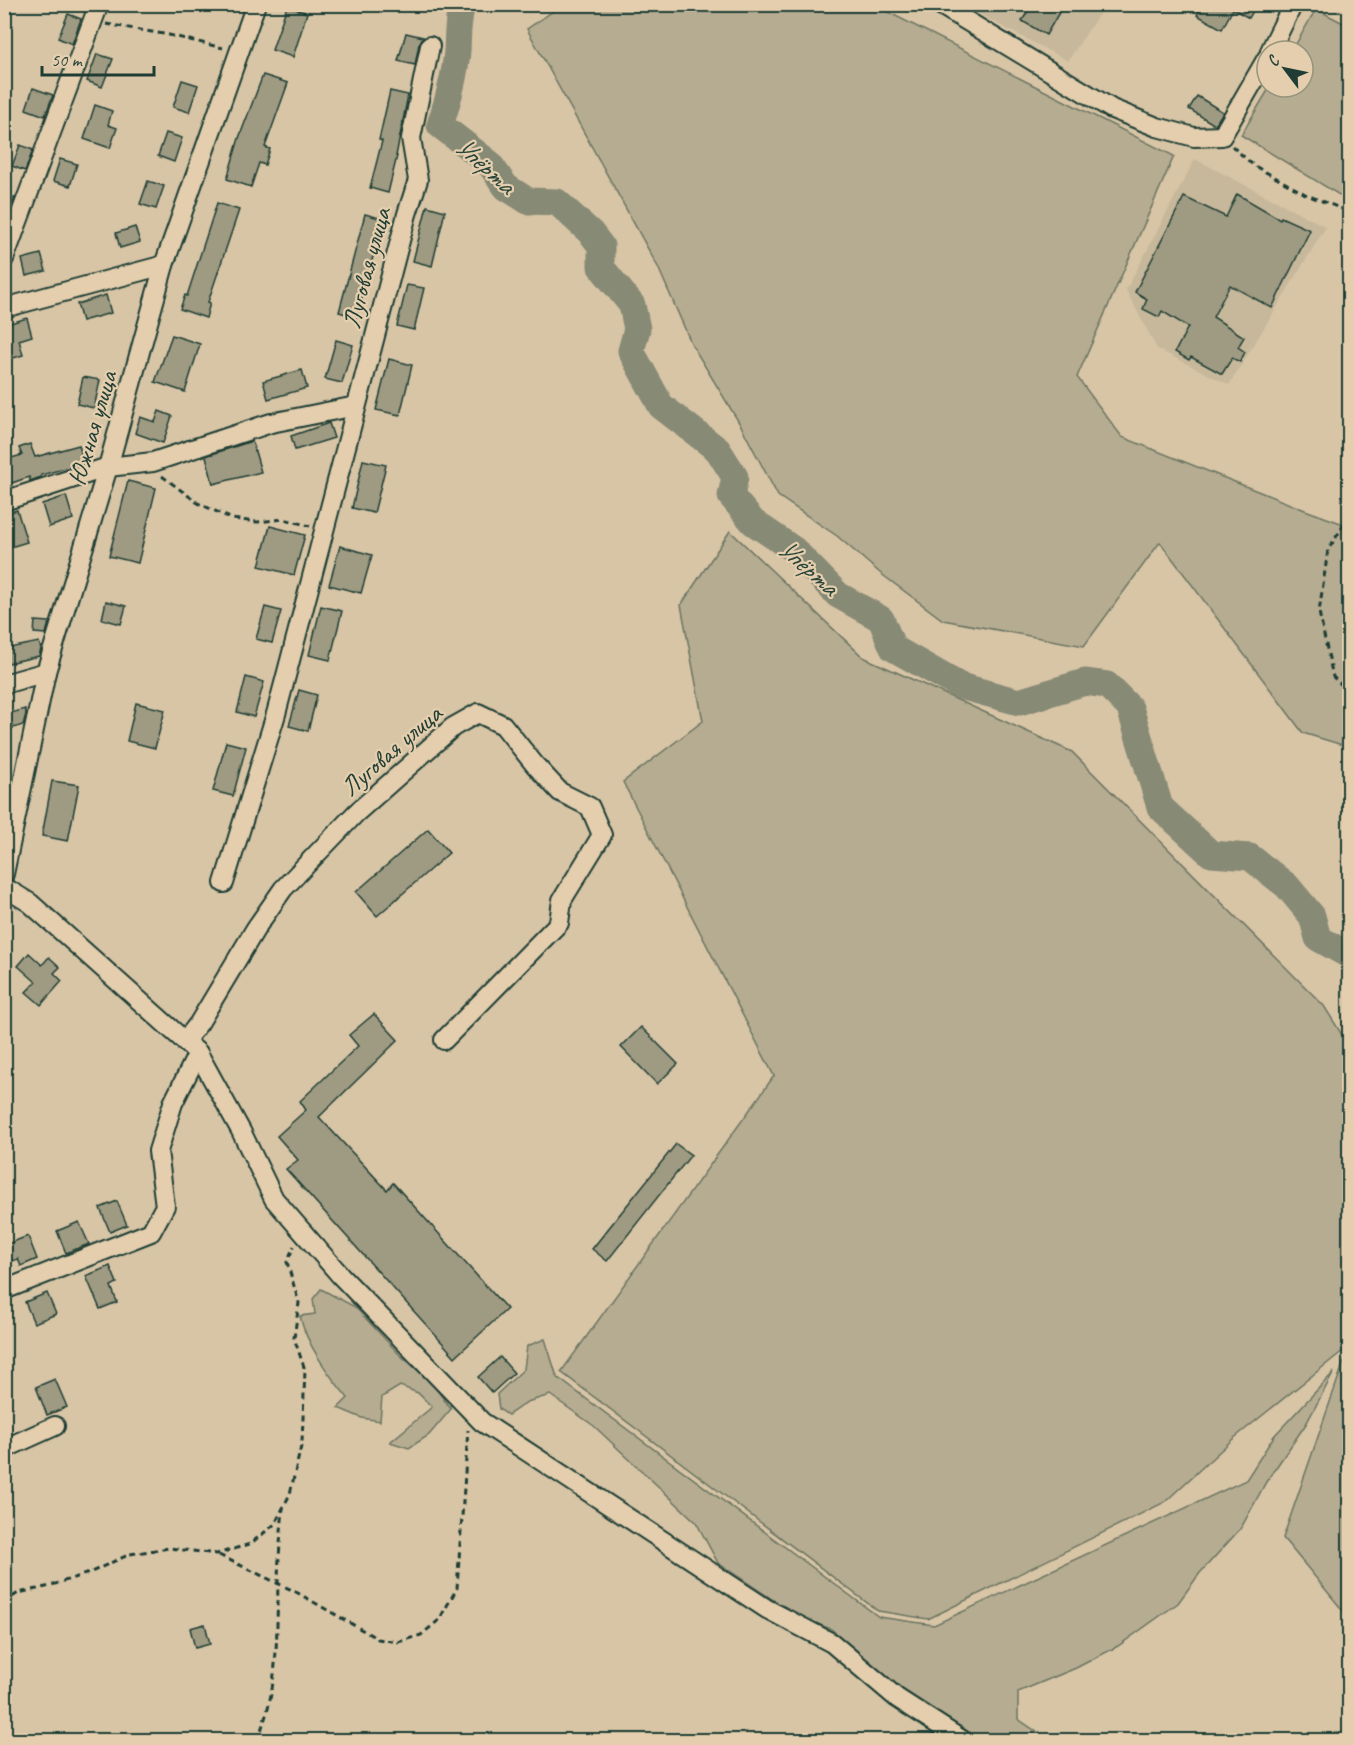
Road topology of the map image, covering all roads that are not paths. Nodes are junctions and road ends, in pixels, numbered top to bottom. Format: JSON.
{"nodes":[{"id":1,"x":99,"y":4,"type":"edge"},
{"id":2,"x":256,"y":4,"type":"edge"},
{"id":3,"x":939,"y":4,"type":"edge"},
{"id":4,"x":1293,"y":4,"type":"edge"},
{"id":5,"x":1276,"y":39,"type":"edge"},
{"id":6,"x":430,"y":46,"type":"dead end"},
{"id":7,"x":1255,"y":79,"type":"edge"},
{"id":8,"x":4,"y":259,"type":"edge"},
{"id":9,"x":164,"y":266,"type":"junction"},
{"id":10,"x":4,"y":308,"type":"edge"},
{"id":11,"x":356,"y":406,"type":"junction"},
{"id":12,"x":108,"y":467,"type":"junction"},
{"id":13,"x":4,"y":501,"type":"edge"},
{"id":14,"x":46,"y":672,"type":"junction"},
{"id":15,"x":4,"y":684,"type":"edge"},
{"id":16,"x":4,"y":874,"type":"edge"},
{"id":17,"x":224,"y":883,"type":"dead end"},
{"id":18,"x":4,"y":887,"type":"edge"},
{"id":19,"x":444,"y":1040,"type":"dead end"},
{"id":20,"x":191,"y":1047,"type":"junction"},
{"id":21,"x":4,"y":1290,"type":"edge"},
{"id":22,"x":55,"y":1426,"type":"dead end"},
{"id":23,"x":4,"y":1449,"type":"edge"},
{"id":24,"x":962,"y":1740,"type":"edge"}],
"edges":[{"from":1,"to":8,"type":"street"},
{"from":2,"to":9,"type":"street","name":"Южная улица"},
{"from":3,"to":7,"type":"street"},
{"from":4,"to":5,"type":"street"},
{"from":6,"to":11,"type":"street","name":"Луговая улица"},
{"from":9,"to":10,"type":"street"},
{"from":9,"to":12,"type":"street","name":"Южная улица"},
{"from":11,"to":12,"type":"street"},
{"from":11,"to":17,"type":"street","name":"Луговая улица"},
{"from":12,"to":13,"type":"street"},
{"from":12,"to":14,"type":"street","name":"Южная улица"},
{"from":14,"to":15,"type":"street"},
{"from":14,"to":16,"type":"street","name":"Южная улица"},
{"from":18,"to":20,"type":"street"},
{"from":19,"to":20,"type":"street","name":"Луговая улица"},
{"from":20,"to":21,"type":"street"},
{"from":20,"to":24,"type":"street"},
{"from":22,"to":23,"type":"street"}]}
